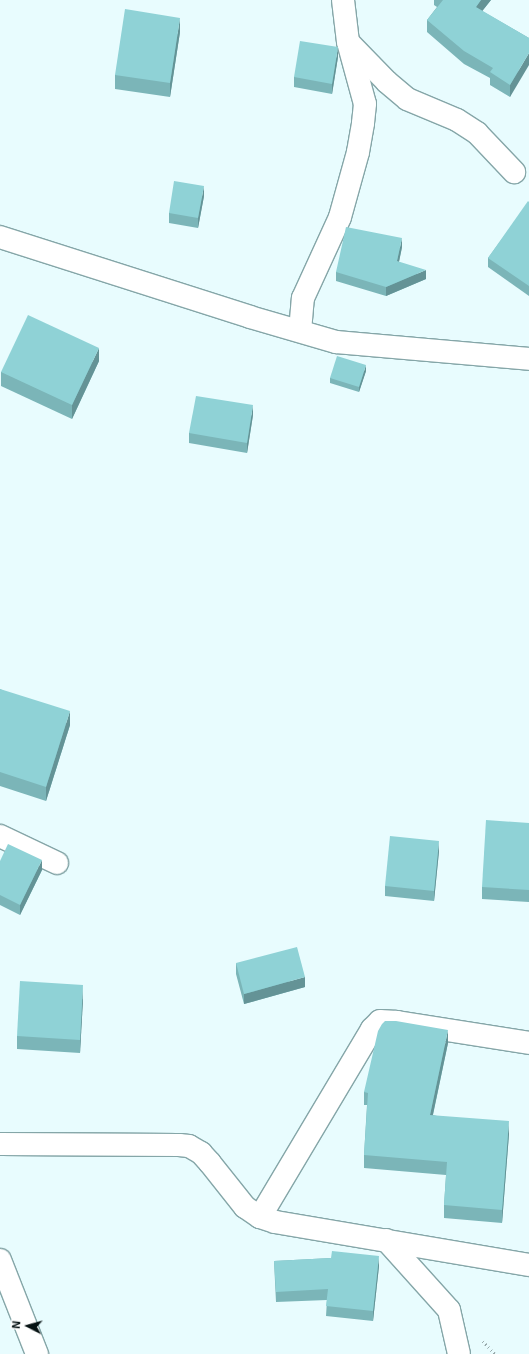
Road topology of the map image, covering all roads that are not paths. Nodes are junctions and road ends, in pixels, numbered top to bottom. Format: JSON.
{"nodes":[{"id":1,"x":343,"y":0,"type":"edge"},
{"id":2,"x":348,"y":42,"type":"junction"},
{"id":3,"x":514,"y":172,"type":"dead end"},
{"id":4,"x":0,"y":237,"type":"edge"},
{"id":5,"x":300,"y":331,"type":"junction"},
{"id":6,"x":529,"y":359,"type":"edge"},
{"id":7,"x":0,"y":836,"type":"edge"},
{"id":8,"x":57,"y":863,"type":"dead end"},
{"id":9,"x":529,"y":1043,"type":"edge"},
{"id":10,"x":0,"y":1144,"type":"edge"},
{"id":11,"x":260,"y":1217,"type":"junction"},
{"id":12,"x":386,"y":1240,"type":"junction"},
{"id":13,"x":0,"y":1260,"type":"edge"},
{"id":14,"x":529,"y":1265,"type":"edge"},
{"id":15,"x":37,"y":1354,"type":"edge"},
{"id":16,"x":460,"y":1354,"type":"edge"}],
"edges":[{"from":1,"to":2,"type":"street"},
{"from":2,"to":3,"type":"street"},
{"from":2,"to":5,"type":"street"},
{"from":4,"to":5,"type":"street"},
{"from":5,"to":6,"type":"street"},
{"from":7,"to":8,"type":"street"},
{"from":9,"to":11,"type":"street"},
{"from":10,"to":11,"type":"street"},
{"from":11,"to":12,"type":"street"},
{"from":12,"to":14,"type":"street"},
{"from":12,"to":16,"type":"street"},
{"from":13,"to":15,"type":"street"}]}
